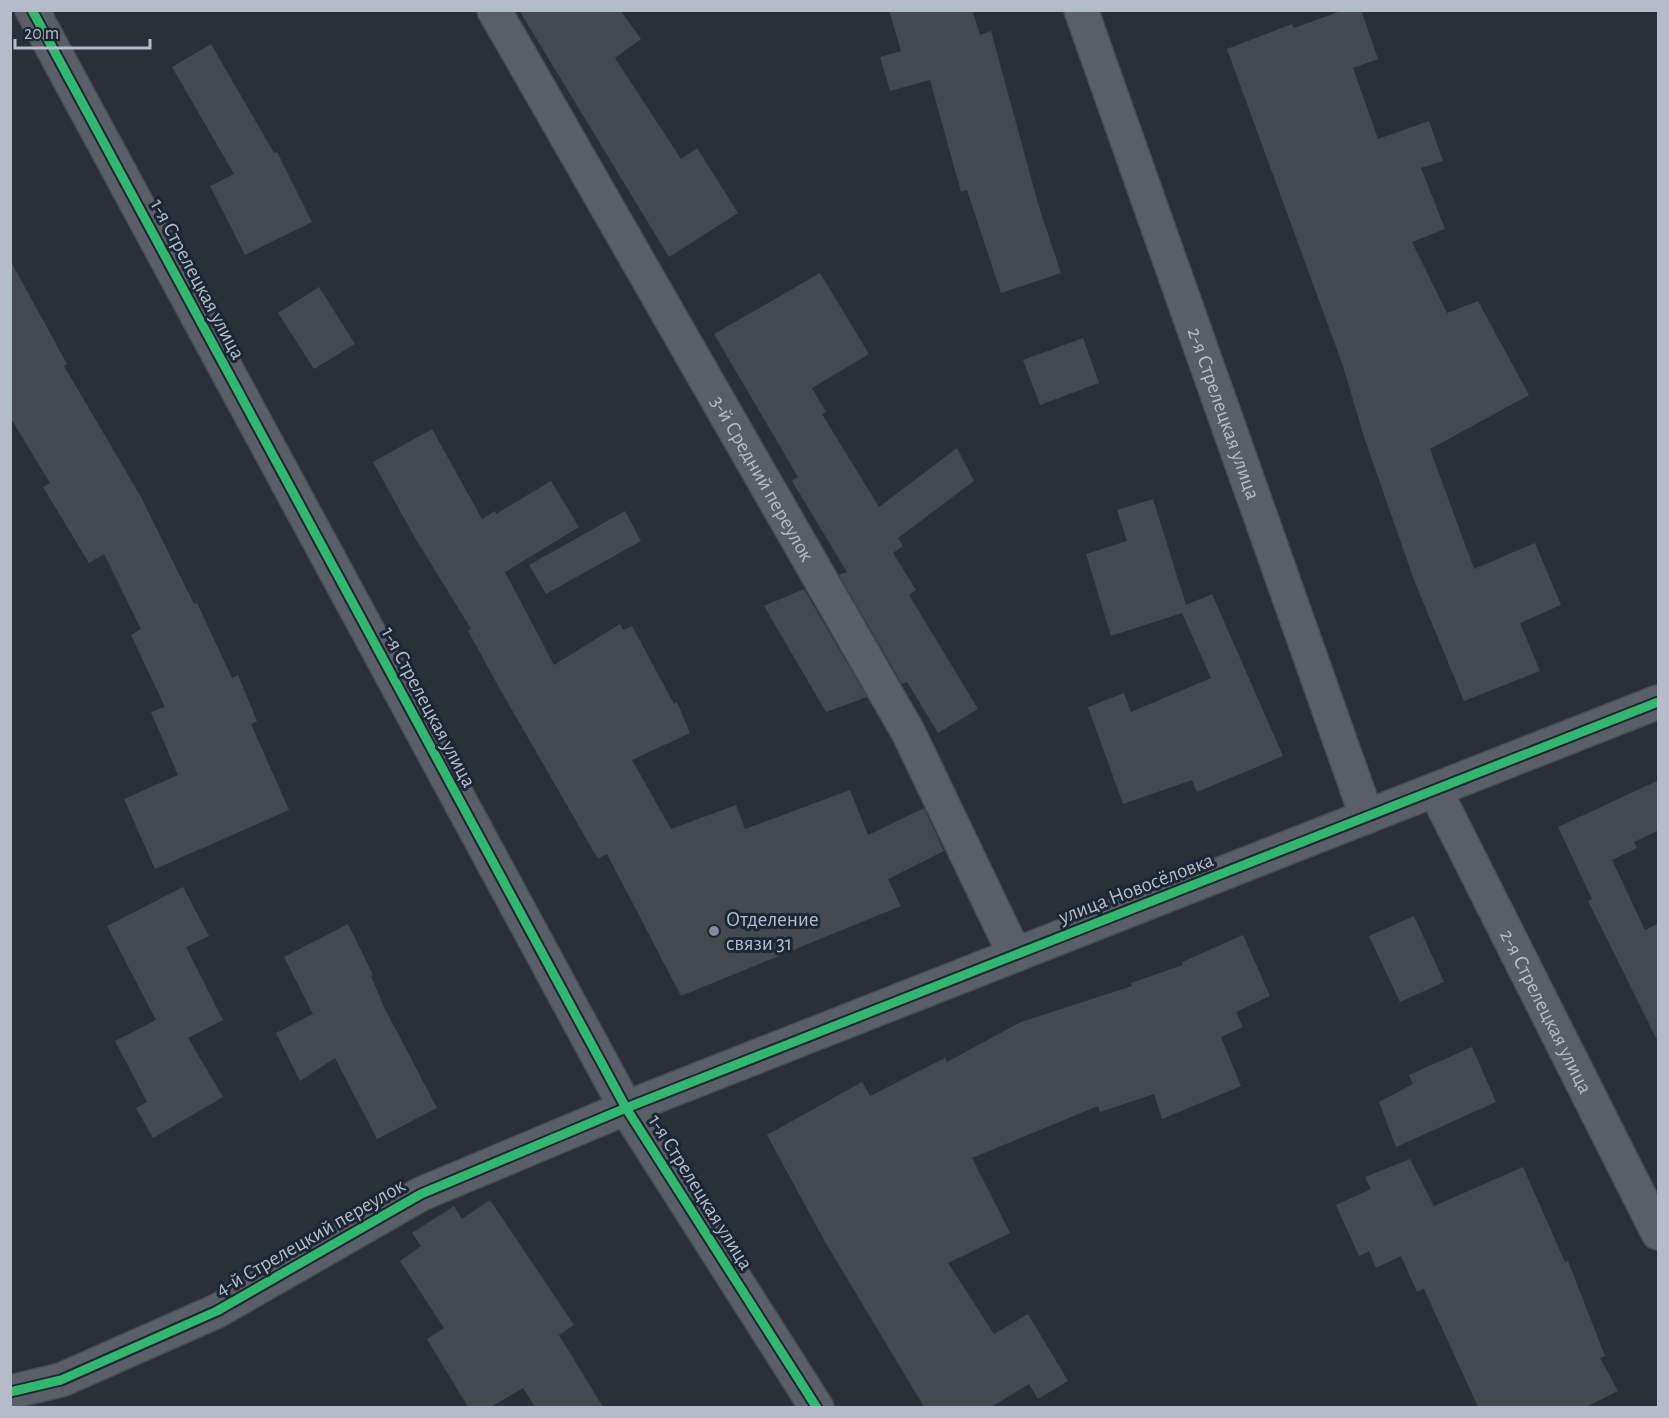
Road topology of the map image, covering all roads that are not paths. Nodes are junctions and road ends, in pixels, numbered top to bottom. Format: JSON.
{"nodes":[{"id":1,"x":32,"y":10,"type":"edge"},
{"id":2,"x":494,"y":10,"type":"edge"},
{"id":3,"x":1081,"y":10,"type":"edge"},
{"id":4,"x":1659,"y":702,"type":"edge"},
{"id":5,"x":1435,"y":790,"type":"junction"},
{"id":6,"x":1367,"y":817,"type":"junction"},
{"id":7,"x":1014,"y":955,"type":"junction"},
{"id":8,"x":626,"y":1108,"type":"junction"},
{"id":9,"x":1659,"y":1233,"type":"edge"},
{"id":10,"x":10,"y":1392,"type":"edge"},
{"id":11,"x":817,"y":1407,"type":"edge"}],
"edges":[{"from":1,"to":8,"type":"street","name":"1-я Стрелецкая улица"},
{"from":2,"to":7,"type":"street","name":"3-й Средний переулок"},
{"from":3,"to":6,"type":"street","name":"2-я Стрелецкая улица"},
{"from":4,"to":5,"type":"street","name":"улица Новосёловка"},
{"from":5,"to":6,"type":"street","name":"улица Новосёловка"},
{"from":5,"to":9,"type":"street","name":"2-я Стрелецкая улица"},
{"from":6,"to":7,"type":"street","name":"улица Новосёловка"},
{"from":7,"to":8,"type":"street","name":"улица Новосёловка"},
{"from":8,"to":10,"type":"street","name":"4-й Стрелецкий переулок"},
{"from":8,"to":11,"type":"street","name":"1-я Стрелецкая улица"}]}
